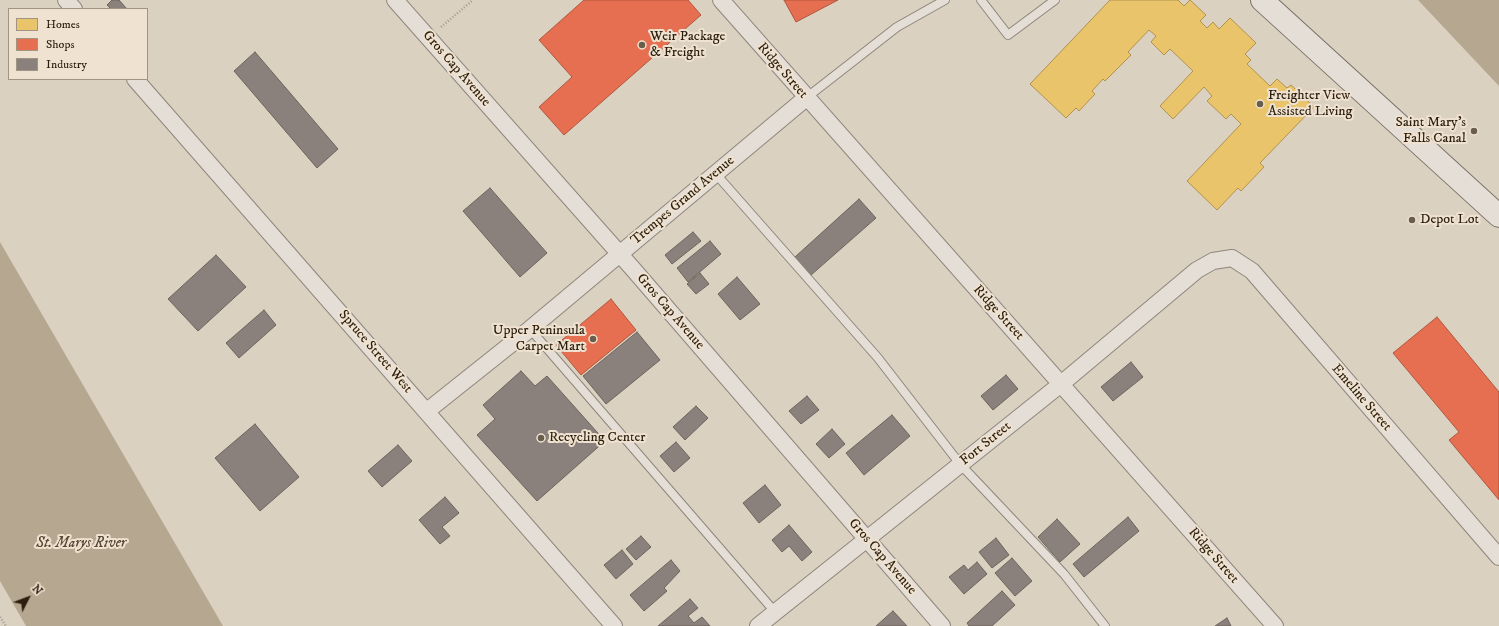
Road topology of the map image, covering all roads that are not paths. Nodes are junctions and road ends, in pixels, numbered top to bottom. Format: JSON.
{"nodes":[{"id":1,"x":66,"y":0,"type":"edge"},
{"id":2,"x":395,"y":0,"type":"edge"},
{"id":3,"x":721,"y":0,"type":"edge"},
{"id":4,"x":945,"y":0,"type":"edge"},
{"id":5,"x":981,"y":0,"type":"edge"},
{"id":6,"x":1055,"y":0,"type":"edge"},
{"id":7,"x":1262,"y":0,"type":"edge"},
{"id":8,"x":73,"y":8,"type":"edge"},
{"id":9,"x":136,"y":80,"type":"edge"},
{"id":10,"x":806,"y":98,"type":"junction"},
{"id":11,"x":715,"y":173,"type":"junction"},
{"id":12,"x":1499,"y":216,"type":"edge"},
{"id":13,"x":619,"y":253,"type":"junction"},
{"id":14,"x":1213,"y":261,"type":"joint"},
{"id":15,"x":530,"y":330,"type":"junction"},
{"id":16,"x":1061,"y":384,"type":"junction"},
{"id":17,"x":427,"y":411,"type":"junction"},
{"id":18,"x":960,"y":464,"type":"junction"},
{"id":19,"x":867,"y":540,"type":"junction"},
{"id":20,"x":1499,"y":557,"type":"edge"},
{"id":21,"x":776,"y":612,"type":"junction"},
{"id":22,"x":614,"y":626,"type":"edge"},
{"id":23,"x":758,"y":626,"type":"edge"},
{"id":24,"x":942,"y":626,"type":"edge"},
{"id":25,"x":1105,"y":626,"type":"edge"},
{"id":26,"x":1275,"y":626,"type":"edge"}],
"edges":[{"from":1,"to":8,"type":"street"},
{"from":2,"to":13,"type":"street","name":"Gros Cap Avenue"},
{"from":3,"to":10,"type":"street","name":"Ridge Street"},
{"from":4,"to":10,"type":"lane","name":"Trempes Grand Avenue"},
{"from":5,"to":6,"type":"lane"},
{"from":7,"to":12,"type":"street"},
{"from":9,"to":17,"type":"street","name":"Spruce Street West"},
{"from":10,"to":11,"type":"street","name":"Trempes Grand Avenue"},
{"from":10,"to":16,"type":"street","name":"Ridge Street"},
{"from":11,"to":13,"type":"street","name":"Trempes Grand Avenue"},
{"from":11,"to":18,"type":"lane"},
{"from":13,"to":15,"type":"street","name":"Trempes Grand Avenue"},
{"from":13,"to":19,"type":"street","name":"Gros Cap Avenue"},
{"from":14,"to":16,"type":"street","name":"Fort Street"},
{"from":14,"to":20,"type":"street","name":"Emeline Street"},
{"from":15,"to":17,"type":"street","name":"Trempes Grand Avenue"},
{"from":15,"to":21,"type":"lane"},
{"from":16,"to":18,"type":"street","name":"Fort Street"},
{"from":16,"to":26,"type":"street","name":"Ridge Street"},
{"from":17,"to":22,"type":"street","name":"Spruce Street West"},
{"from":18,"to":19,"type":"street","name":"Fort Street"},
{"from":18,"to":25,"type":"lane"},
{"from":19,"to":21,"type":"street","name":"Fort Street"},
{"from":19,"to":24,"type":"street","name":"Gros Cap Avenue"},
{"from":21,"to":23,"type":"street","name":"Fort Street"}]}
